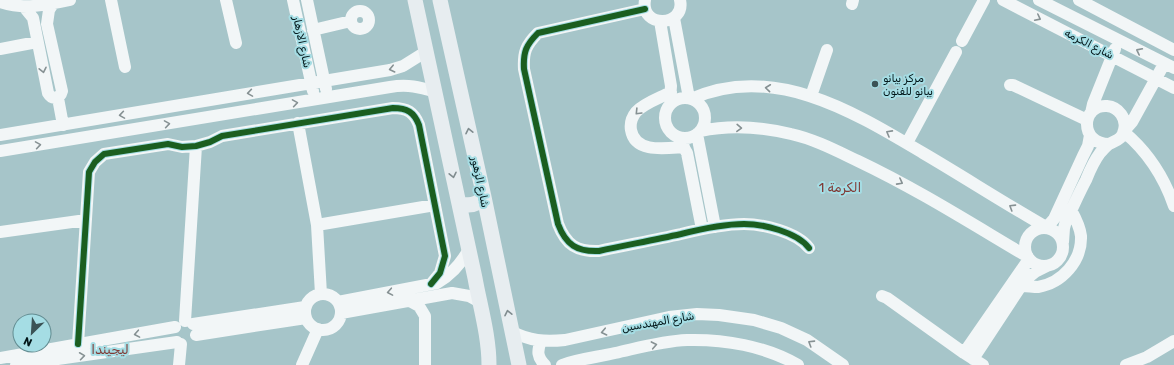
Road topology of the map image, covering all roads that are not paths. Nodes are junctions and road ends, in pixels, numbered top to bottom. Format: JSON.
{"nodes":[{"id":1,"x":70,"y":0,"type":"edge"},
{"id":2,"x":111,"y":0,"type":"edge"},
{"id":3,"x":226,"y":0,"type":"edge"},
{"id":4,"x":293,"y":0,"type":"edge"},
{"id":5,"x":307,"y":0,"type":"edge"},
{"id":6,"x":415,"y":0,"type":"edge"},
{"id":7,"x":680,"y":0,"type":"edge"},
{"id":8,"x":984,"y":0,"type":"edge"},
{"id":9,"x":1003,"y":0,"type":"edge"},
{"id":10,"x":1039,"y":0,"type":"edge"},
{"id":11,"x":1079,"y":0,"type":"edge"},
{"id":12,"x":0,"y":2,"type":"edge"},
{"id":13,"x":442,"y":2,"type":"edge"},
{"id":14,"x":53,"y":4,"type":"junction"},
{"id":15,"x":645,"y":4,"type":"edge"},
{"id":16,"x":359,"y":5,"type":"edge"},
{"id":17,"x":24,"y":7,"type":"junction"},
{"id":18,"x":674,"y":18,"type":"junction"},
{"id":19,"x":660,"y":21,"type":"junction"},
{"id":20,"x":313,"y":30,"type":"junction"},
{"id":21,"x":962,"y":41,"type":"dead end"},
{"id":22,"x":1120,"y":41,"type":"junction"},
{"id":23,"x":37,"y":42,"type":"junction"},
{"id":24,"x":236,"y":43,"type":"dead end"},
{"id":25,"x":0,"y":49,"type":"edge"},
{"id":26,"x":828,"y":50,"type":"dead end"},
{"id":27,"x":1174,"y":50,"type":"edge"},
{"id":28,"x":427,"y":51,"type":"junction"},
{"id":29,"x":956,"y":52,"type":"dead end"},
{"id":30,"x":1112,"y":56,"type":"junction"},
{"id":31,"x":1169,"y":66,"type":"edge"},
{"id":32,"x":125,"y":67,"type":"dead end"},
{"id":33,"x":1156,"y":79,"type":"junction"},
{"id":34,"x":324,"y":81,"type":"junction"},
{"id":35,"x":311,"y":83,"type":"junction"},
{"id":36,"x":1010,"y":85,"type":"dead end"},
{"id":37,"x":1174,"y":88,"type":"edge"},
{"id":38,"x":436,"y":92,"type":"junction"},
{"id":39,"x":671,"y":92,"type":"junction"},
{"id":40,"x":812,"y":96,"type":"junction"},
{"id":41,"x":328,"y":97,"type":"junction"},
{"id":42,"x":58,"y":98,"type":"junction"},
{"id":43,"x":690,"y":98,"type":"junction"},
{"id":44,"x":315,"y":100,"type":"junction"},
{"id":45,"x":667,"y":109,"type":"junction"},
{"id":46,"x":1089,"y":117,"type":"junction"},
{"id":47,"x":298,"y":123,"type":"junction"},
{"id":48,"x":63,"y":125,"type":"junction"},
{"id":49,"x":1124,"y":131,"type":"junction"},
{"id":50,"x":698,"y":132,"type":"junction"},
{"id":51,"x":672,"y":133,"type":"junction"},
{"id":52,"x":0,"y":135,"type":"edge"},
{"id":53,"x":1090,"y":135,"type":"junction"},
{"id":54,"x":908,"y":144,"type":"junction"},
{"id":55,"x":1109,"y":144,"type":"junction"},
{"id":56,"x":196,"y":146,"type":"junction"},
{"id":57,"x":684,"y":147,"type":"junction"},
{"id":58,"x":0,"y":151,"type":"edge"},
{"id":59,"x":484,"y":197,"type":"junction"},
{"id":60,"x":459,"y":203,"type":"junction"},
{"id":61,"x":435,"y":205,"type":"junction"},
{"id":62,"x":1174,"y":206,"type":"edge"},
{"id":63,"x":1071,"y":210,"type":"junction"},
{"id":64,"x":86,"y":220,"type":"junction"},
{"id":65,"x":317,"y":226,"type":"junction"},
{"id":66,"x":715,"y":227,"type":"junction"},
{"id":67,"x":1046,"y":227,"type":"junction"},
{"id":68,"x":702,"y":229,"type":"junction"},
{"id":69,"x":0,"y":232,"type":"edge"},
{"id":70,"x":1063,"y":242,"type":"junction"},
{"id":71,"x":809,"y":248,"type":"dead end"},
{"id":72,"x":469,"y":249,"type":"junction"},
{"id":73,"x":1028,"y":258,"type":"junction"},
{"id":74,"x":1047,"y":266,"type":"junction"},
{"id":75,"x":452,"y":272,"type":"junction"},
{"id":76,"x":431,"y":284,"type":"junction"},
{"id":77,"x":1022,"y":286,"type":"junction"},
{"id":78,"x":458,"y":293,"type":"junction"},
{"id":79,"x":321,"y":294,"type":"junction"},
{"id":80,"x":411,"y":296,"type":"junction"},
{"id":81,"x":882,"y":296,"type":"dead end"},
{"id":82,"x":480,"y":302,"type":"junction"},
{"id":83,"x":339,"y":307,"type":"junction"},
{"id":84,"x":306,"y":313,"type":"junction"},
{"id":85,"x":187,"y":327,"type":"junction"},
{"id":86,"x":318,"y":329,"type":"junction"},
{"id":87,"x":511,"y":331,"type":"junction"},
{"id":88,"x":1174,"y":340,"type":"edge"},
{"id":89,"x":541,"y":341,"type":"junction"},
{"id":90,"x":179,"y":343,"type":"junction"},
{"id":91,"x":78,"y":344,"type":"junction"},
{"id":92,"x":0,"y":358,"type":"edge"},
{"id":93,"x":974,"y":359,"type":"edge"},
{"id":94,"x":55,"y":362,"type":"edge"},
{"id":95,"x":16,"y":365,"type":"edge"},
{"id":96,"x":179,"y":365,"type":"edge"},
{"id":97,"x":302,"y":365,"type":"edge"},
{"id":98,"x":425,"y":365,"type":"edge"},
{"id":99,"x":489,"y":365,"type":"edge"},
{"id":100,"x":519,"y":365,"type":"edge"},
{"id":101,"x":545,"y":365,"type":"edge"},
{"id":102,"x":562,"y":365,"type":"edge"},
{"id":103,"x":798,"y":365,"type":"edge"},
{"id":104,"x":843,"y":365,"type":"edge"},
{"id":105,"x":1126,"y":365,"type":"edge"}],
"edges":[{"from":1,"to":14,"type":"street"},
{"from":2,"to":32,"type":"street"},
{"from":3,"to":24,"type":"street"},
{"from":4,"to":35,"type":"street","name":"شارع الازهار"},
{"from":5,"to":20,"type":"street","name":"شارع الازهار"},
{"from":6,"to":28,"type":"main road"},
{"from":7,"to":18,"type":"street"},
{"from":8,"to":21,"type":"street"},
{"from":9,"to":30,"type":"street","name":"شارع الكرمه","one_way":true},
{"from":10,"to":22,"type":"street","name":"شارع الكرمه"},
{"from":11,"to":27,"type":"street"},
{"from":12,"to":17,"type":"street"},
{"from":59,"to":13,"type":"main road","name":"شارع الزهور","one_way":true},
{"from":14,"to":17,"type":"street"},
{"from":14,"to":42,"type":"street"},
{"from":15,"to":19,"type":"street"},
{"from":15,"to":68,"type":"street"},
{"from":16,"to":20,"type":"street"},
{"from":17,"to":23,"type":"street"},
{"from":18,"to":19,"type":"street"},
{"from":18,"to":43,"type":"street"},
{"from":19,"to":39,"type":"street"},
{"from":20,"to":34,"type":"street","name":"شارع الازهار"},
{"from":22,"to":30,"type":"street"},
{"from":31,"to":22,"type":"street","name":"شارع الكرمه","one_way":true},
{"from":23,"to":25,"type":"street"},
{"from":23,"to":42,"type":"street","one_way":true},
{"from":26,"to":40,"type":"street"},
{"from":28,"to":34,"type":"street","one_way":true},
{"from":28,"to":38,"type":"main road"},
{"from":29,"to":54,"type":"street"},
{"from":30,"to":33,"type":"street","name":"شارع الكرمه"},
{"from":30,"to":46,"type":"street"},
{"from":31,"to":33,"type":"street"},
{"from":33,"to":37,"type":"street","name":"شارع الكرمه"},
{"from":33,"to":49,"type":"street"},
{"from":34,"to":35,"type":"street"},
{"from":34,"to":41,"type":"street","name":"شارع الازهار"},
{"from":35,"to":44,"type":"street","name":"شارع الازهار"},
{"from":35,"to":48,"type":"street","one_way":true},
{"from":36,"to":46,"type":"street"},
{"from":38,"to":41,"type":"street"},
{"from":38,"to":60,"type":"main road","one_way":true},
{"from":39,"to":45,"type":"street"},
{"from":39,"to":57,"type":"street","one_way":true},
{"from":40,"to":43,"type":"street","one_way":true},
{"from":54,"to":40,"type":"street","one_way":true},
{"from":41,"to":44,"type":"street"},
{"from":42,"to":48,"type":"street"},
{"from":43,"to":45,"type":"street"},
{"from":43,"to":50,"type":"street"},
{"from":58,"to":44,"type":"street","one_way":true},
{"from":45,"to":51,"type":"street"},
{"from":46,"to":49,"type":"street"},
{"from":46,"to":53,"type":"street"},
{"from":47,"to":56,"type":"street"},
{"from":47,"to":61,"type":"street"},
{"from":47,"to":65,"type":"street"},
{"from":48,"to":52,"type":"street"},
{"from":49,"to":55,"type":"street"},
{"from":49,"to":62,"type":"street"},
{"from":50,"to":51,"type":"street"},
{"from":50,"to":66,"type":"street"},
{"from":50,"to":73,"type":"street","one_way":true},
{"from":51,"to":57,"type":"street"},
{"from":53,"to":55,"type":"street"},
{"from":53,"to":67,"type":"street"},
{"from":67,"to":54,"type":"street","one_way":true},
{"from":55,"to":63,"type":"street"},
{"from":56,"to":64,"type":"street"},
{"from":56,"to":85,"type":"street"},
{"from":57,"to":68,"type":"street"},
{"from":59,"to":60,"type":"main road"},
{"from":87,"to":59,"type":"main road","name":"شارع الزهور","one_way":true},
{"from":60,"to":72,"type":"main road"},
{"from":61,"to":65,"type":"street"},
{"from":61,"to":76,"type":"street"},
{"from":63,"to":70,"type":"street"},
{"from":63,"to":77,"type":"street"},
{"from":64,"to":69,"type":"street"},
{"from":64,"to":91,"type":"street"},
{"from":65,"to":79,"type":"street"},
{"from":66,"to":68,"type":"street"},
{"from":66,"to":71,"type":"street"},
{"from":67,"to":70,"type":"street"},
{"from":67,"to":73,"type":"street"},
{"from":70,"to":74,"type":"street"},
{"from":72,"to":75,"type":"street"},
{"from":72,"to":82,"type":"main road"},
{"from":73,"to":74,"type":"street"},
{"from":73,"to":93,"type":"street"},
{"from":74,"to":77,"type":"street"},
{"from":75,"to":76,"type":"street"},
{"from":75,"to":78,"type":"street"},
{"from":76,"to":80,"type":"street"},
{"from":77,"to":93,"type":"street"},
{"from":78,"to":80,"type":"street"},
{"from":78,"to":82,"type":"street"},
{"from":79,"to":83,"type":"street"},
{"from":79,"to":84,"type":"street"},
{"from":80,"to":83,"type":"street"},
{"from":80,"to":98,"type":"street"},
{"from":81,"to":93,"type":"street"},
{"from":82,"to":99,"type":"main road"},
{"from":83,"to":86,"type":"street"},
{"from":84,"to":85,"type":"street"},
{"from":84,"to":86,"type":"street"},
{"from":85,"to":90,"type":"street"},
{"from":85,"to":90,"type":"street"},
{"from":85,"to":91,"type":"street","one_way":true},
{"from":86,"to":97,"type":"street"},
{"from":87,"to":89,"type":"street","name":"شارع المهندسين"},
{"from":87,"to":100,"type":"main road","name":"شارع الزهور"},
{"from":88,"to":105,"type":"street"},
{"from":89,"to":101,"type":"street"},
{"from":104,"to":89,"type":"street","name":"شارع المهندسين","one_way":true},
{"from":94,"to":90,"type":"street","one_way":true},
{"from":90,"to":96,"type":"street"},
{"from":91,"to":92,"type":"street"},
{"from":94,"to":95,"type":"street"},
{"from":102,"to":103,"type":"street","name":"شارع المهندسين","one_way":true}]}
